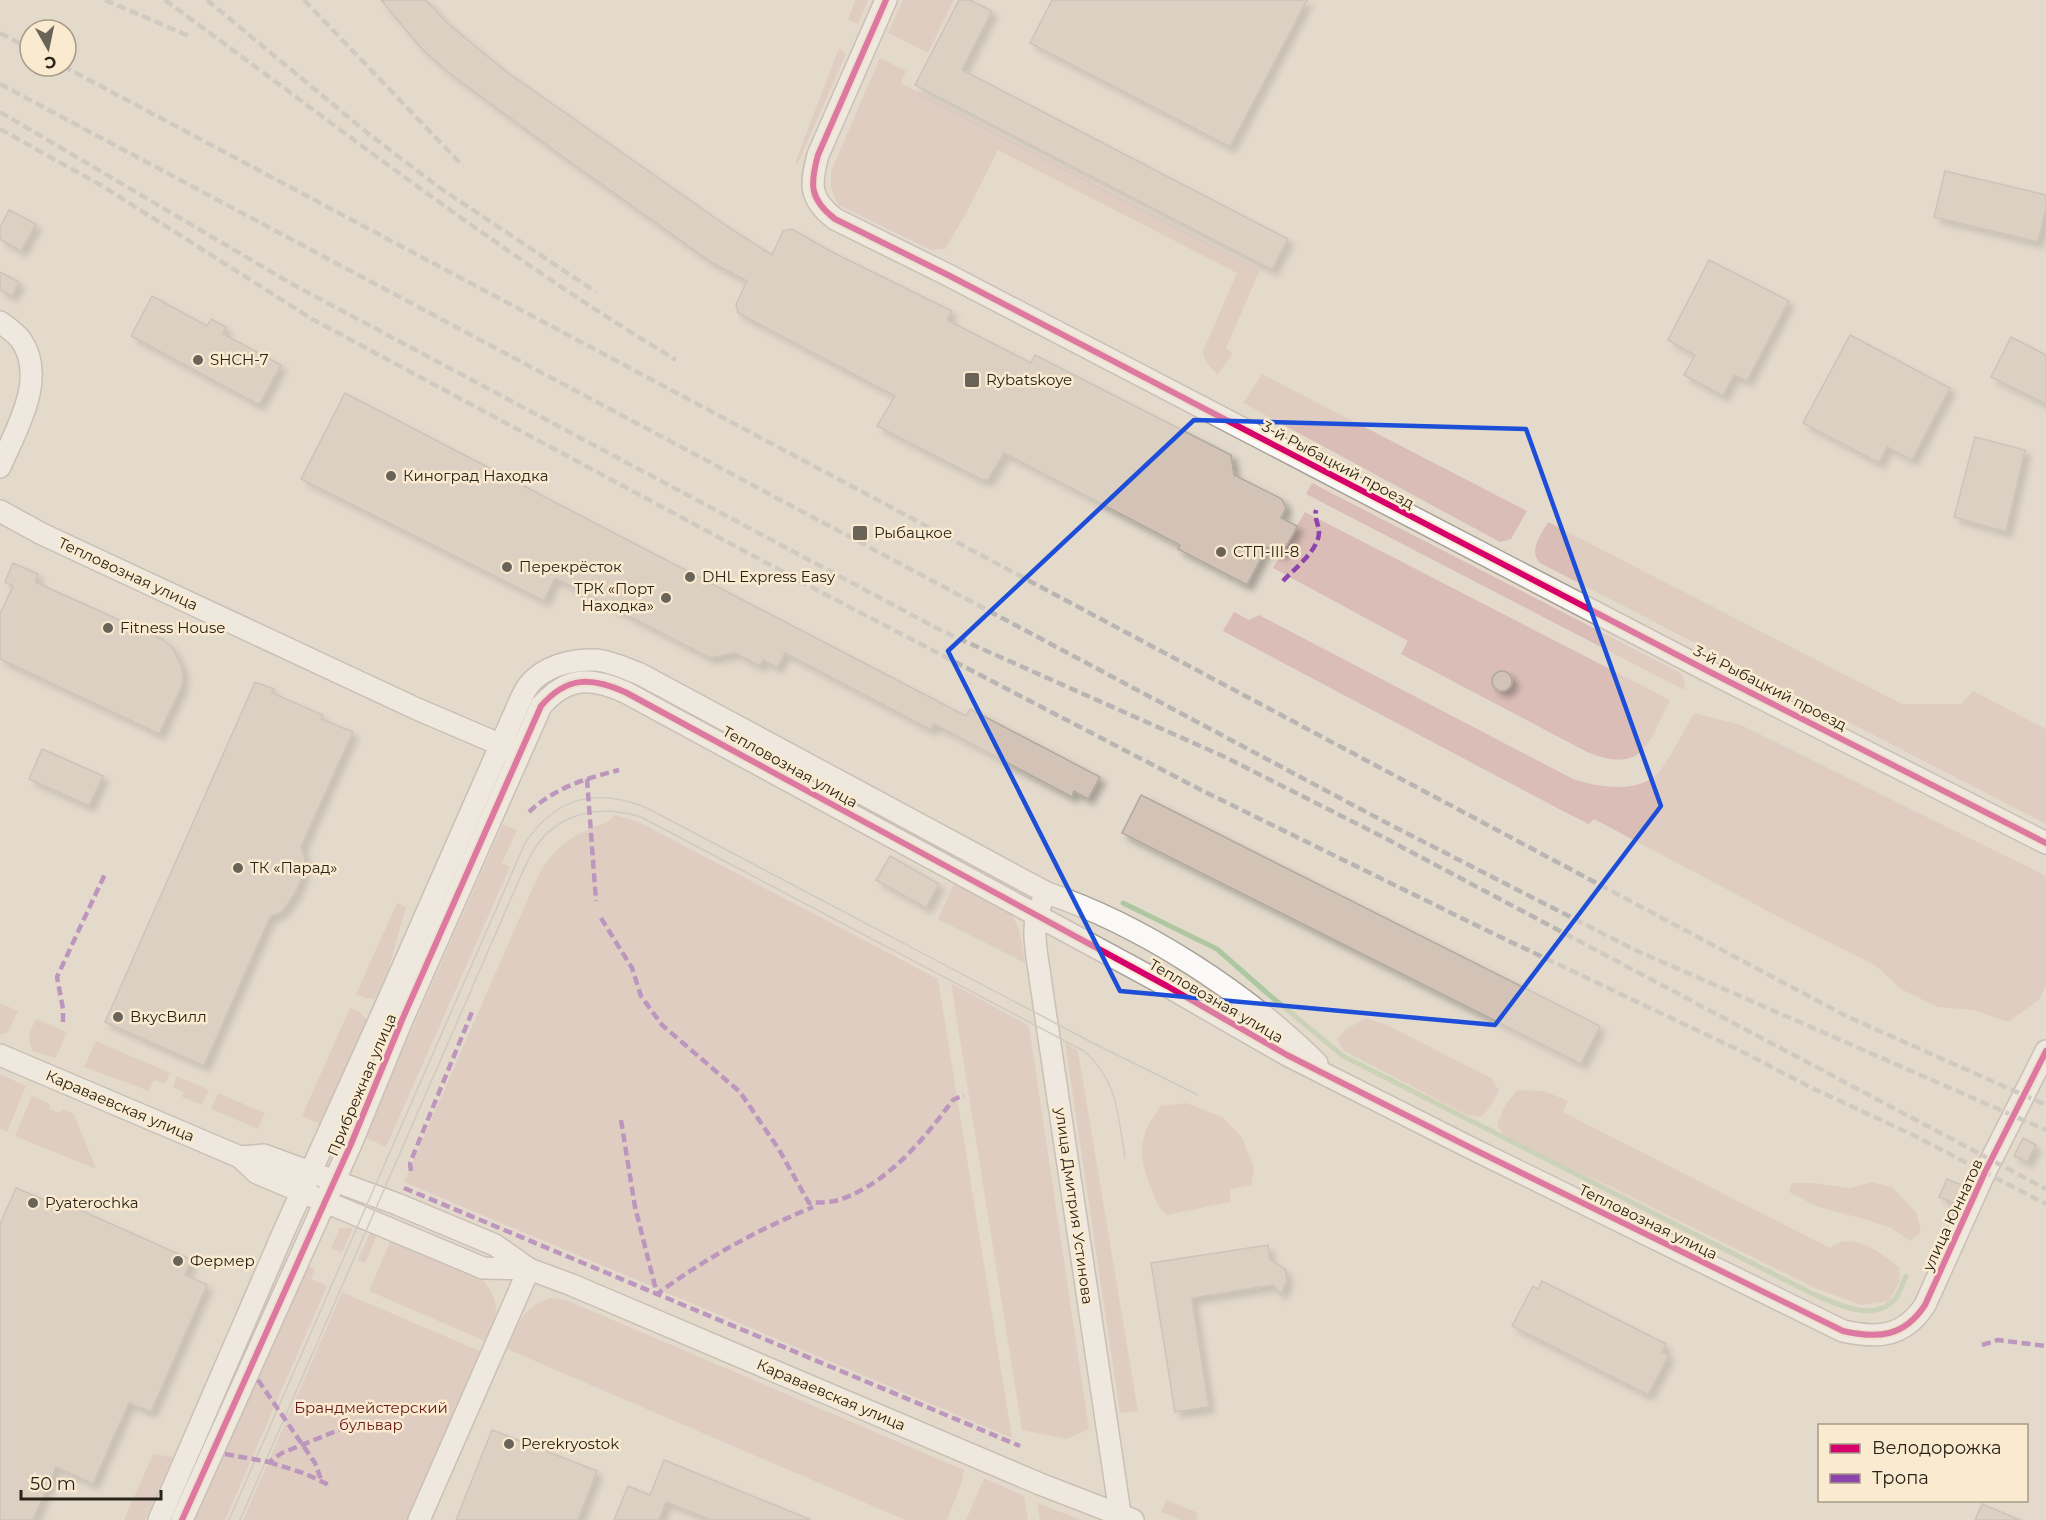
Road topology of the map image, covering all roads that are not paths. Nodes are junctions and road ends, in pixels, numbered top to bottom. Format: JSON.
{"nodes":[{"id":1,"x":886,"y":0,"type":"edge"},
{"id":2,"x":0,"y":322,"type":"edge"},
{"id":3,"x":0,"y":467,"type":"edge"},
{"id":4,"x":0,"y":511,"type":"edge"},
{"id":5,"x":577,"y":661,"type":"joint"},
{"id":6,"x":585,"y":682,"type":"joint"},
{"id":7,"x":501,"y":745,"type":"junction"},
{"id":8,"x":520,"y":754,"type":"junction"},
{"id":9,"x":2046,"y":843,"type":"edge"},
{"id":10,"x":1047,"y":893,"type":"junction"},
{"id":11,"x":1036,"y":914,"type":"junction"},
{"id":12,"x":2046,"y":1051,"type":"edge"},
{"id":13,"x":0,"y":1055,"type":"edge"},
{"id":14,"x":1330,"y":1076,"type":"junction"},
{"id":15,"x":240,"y":1157,"type":"junction"},
{"id":16,"x":310,"y":1172,"type":"junction"},
{"id":17,"x":334,"y":1181,"type":"junction"},
{"id":18,"x":301,"y":1192,"type":"junction"},
{"id":19,"x":325,"y":1202,"type":"junction"},
{"id":20,"x":529,"y":1269,"type":"junction"},
{"id":21,"x":1843,"y":1331,"type":"joint"},
{"id":22,"x":1125,"y":1518,"type":"edge"},
{"id":23,"x":159,"y":1520,"type":"edge"},
{"id":24,"x":182,"y":1520,"type":"edge"},
{"id":25,"x":419,"y":1520,"type":"edge"}],
"edges":[{"from":1,"to":9,"type":"street","name":"3-й Рыбацкий проезд"},
{"from":2,"to":3,"type":"street"},
{"from":4,"to":7,"type":"street","name":"Тепловозная улица"},
{"from":5,"to":7,"type":"street","name":"Прибрежная улица"},
{"from":5,"to":10,"type":"street","name":"Тепловозная улица"},
{"from":6,"to":8,"type":"street","name":"Прибрежная улица"},
{"from":6,"to":11,"type":"street","name":"Тепловозная улица"},
{"from":7,"to":8,"type":"street","name":"Тепловозная улица"},
{"from":7,"to":16,"type":"street","name":"Прибрежная улица"},
{"from":8,"to":17,"type":"street","name":"Прибрежная улица"},
{"from":10,"to":11,"type":"street","name":"улица Дмитрия Устинова"},
{"from":10,"to":14,"type":"street","name":"Тепловозная улица"},
{"from":11,"to":14,"type":"street","name":"Тепловозная улица"},
{"from":11,"to":22,"type":"street","name":"улица Дмитрия Устинова"},
{"from":12,"to":21,"type":"street","name":"улица Юннатов"},
{"from":13,"to":15,"type":"street","name":"Караваевская улица"},
{"from":14,"to":21,"type":"street","name":"Тепловозная улица"},
{"from":15,"to":16,"type":"street","name":"Караваевская улица"},
{"from":15,"to":18,"type":"street","name":"Караваевская улица"},
{"from":16,"to":17,"type":"street","name":"Караваевская улица"},
{"from":16,"to":18,"type":"street","name":"Прибрежная улица"},
{"from":17,"to":19,"type":"street","name":"Прибрежная улица"},
{"from":17,"to":20,"type":"street","name":"Караваевская улица"},
{"from":18,"to":19,"type":"street","name":"Караваевская улица"},
{"from":18,"to":23,"type":"street","name":"Прибрежная улица"},
{"from":19,"to":20,"type":"street","name":"Караваевская улица"},
{"from":19,"to":24,"type":"street","name":"Прибрежная улица"},
{"from":20,"to":22,"type":"street","name":"Караваевская улица"},
{"from":20,"to":25,"type":"street"}]}
